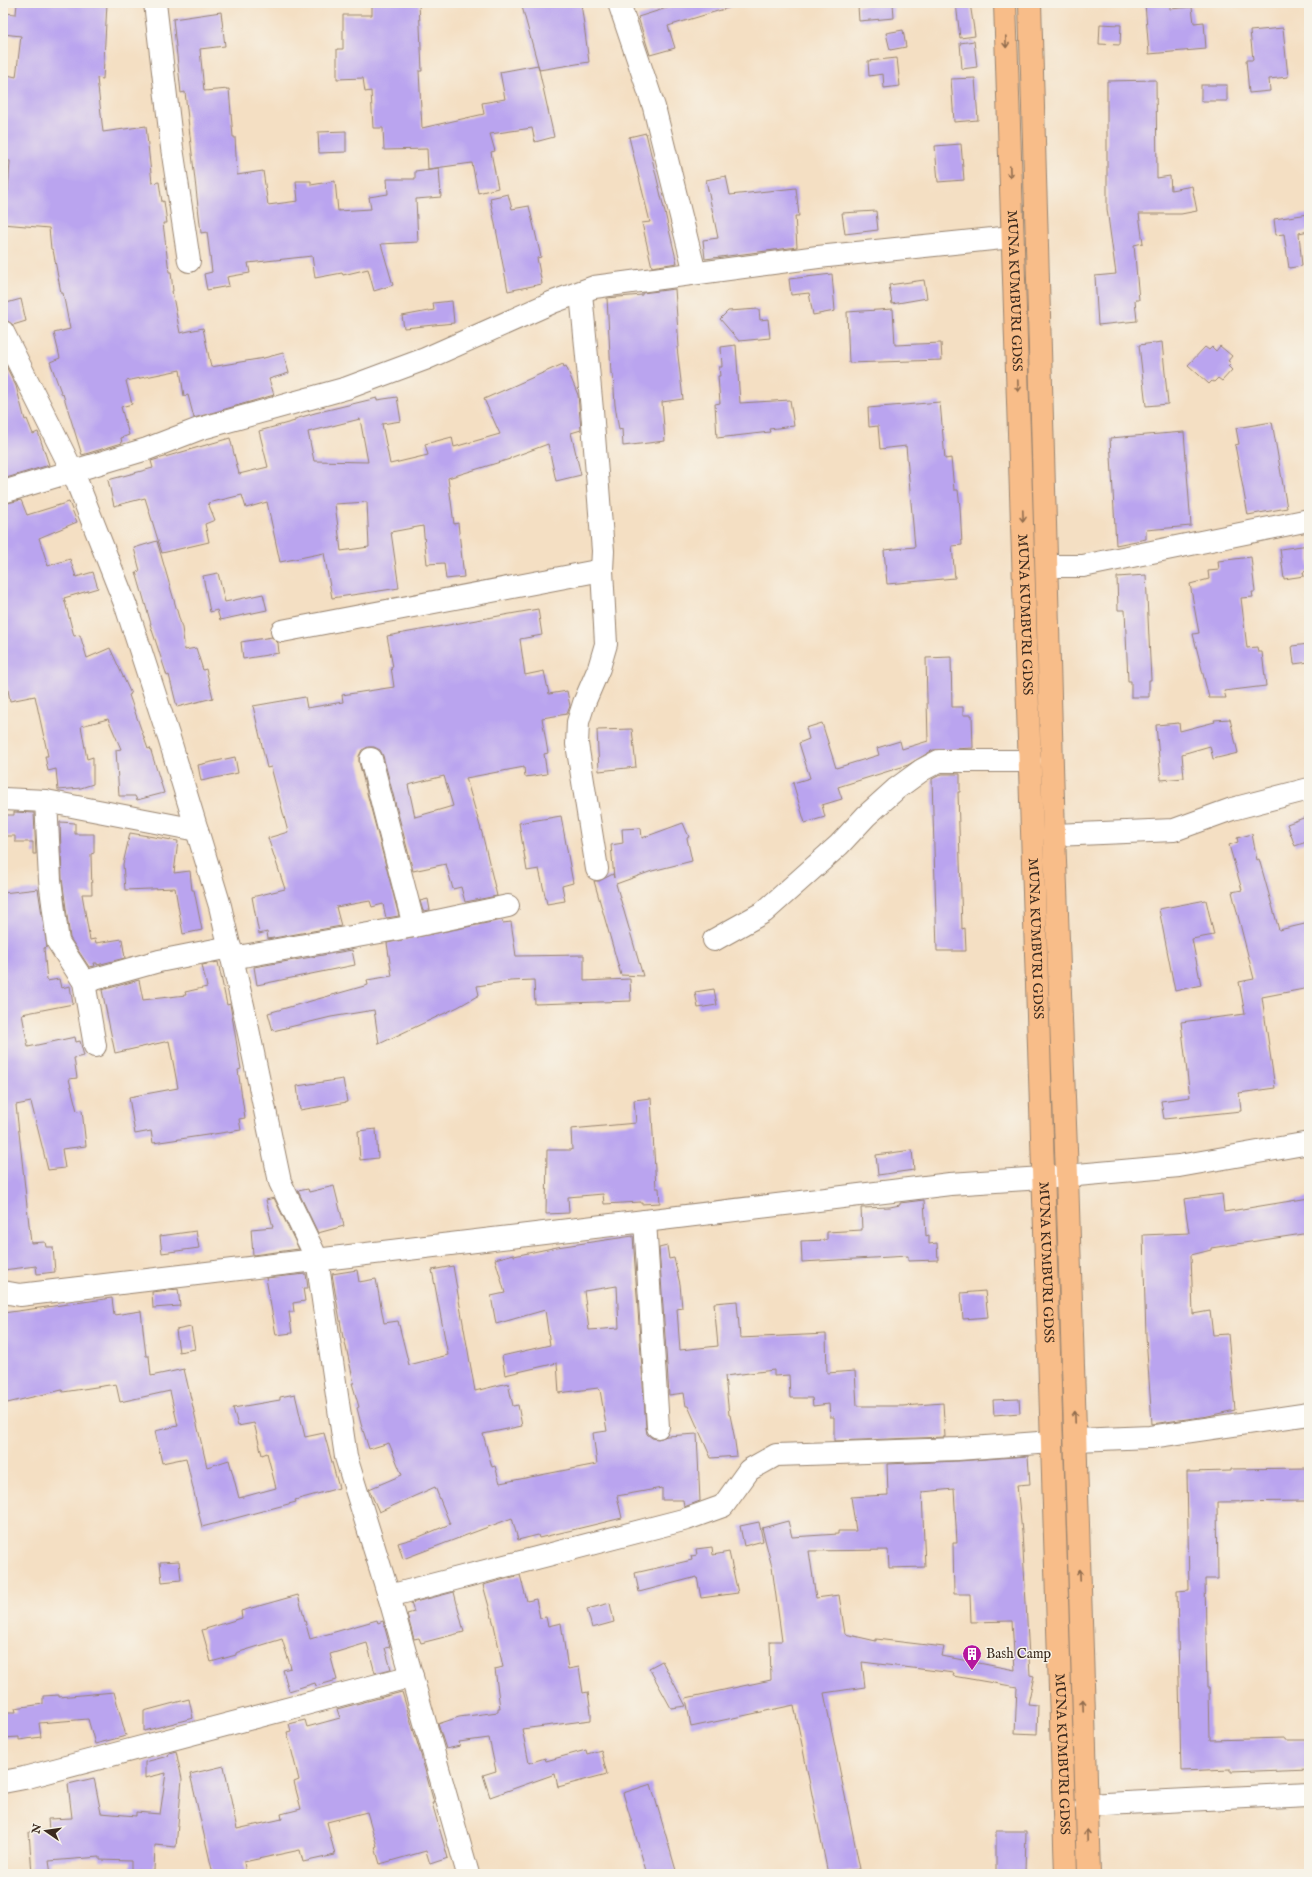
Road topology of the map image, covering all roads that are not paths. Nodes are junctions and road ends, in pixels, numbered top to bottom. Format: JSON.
{"nodes":[{"id":1,"x":155,"y":3,"type":"edge"},
{"id":2,"x":619,"y":3,"type":"edge"},
{"id":3,"x":1005,"y":3,"type":"edge"},
{"id":4,"x":1030,"y":3,"type":"edge"},
{"id":5,"x":1012,"y":237,"type":"junction"},
{"id":6,"x":189,"y":261,"type":"dead end"},
{"id":7,"x":695,"y":273,"type":"junction"},
{"id":8,"x":580,"y":292,"type":"junction"},
{"id":9,"x":3,"y":332,"type":"edge"},
{"id":10,"x":73,"y":472,"type":"junction"},
{"id":11,"x":3,"y":492,"type":"edge"},
{"id":12,"x":1309,"y":520,"type":"edge"},
{"id":13,"x":1047,"y":566,"type":"junction"},
{"id":14,"x":602,"y":570,"type":"junction"},
{"id":15,"x":282,"y":631,"type":"dead end"},
{"id":16,"x":371,"y":759,"type":"dead end"},
{"id":17,"x":1030,"y":761,"type":"junction"},
{"id":18,"x":1309,"y":788,"type":"edge"},
{"id":19,"x":3,"y":799,"type":"edge"},
{"id":20,"x":46,"y":801,"type":"junction"},
{"id":21,"x":197,"y":830,"type":"junction"},
{"id":22,"x":1054,"y":835,"type":"junction"},
{"id":23,"x":597,"y":869,"type":"dead end"},
{"id":24,"x":508,"y":906,"type":"dead end"},
{"id":25,"x":414,"y":926,"type":"junction"},
{"id":26,"x":714,"y":940,"type":"dead end"},
{"id":27,"x":231,"y":953,"type":"junction"},
{"id":28,"x":84,"y":982,"type":"junction"},
{"id":29,"x":95,"y":1046,"type":"dead end"},
{"id":30,"x":1309,"y":1143,"type":"edge"},
{"id":31,"x":1067,"y":1176,"type":"junction"},
{"id":32,"x":1043,"y":1178,"type":"junction"},
{"id":33,"x":645,"y":1220,"type":"junction"},
{"id":34,"x":317,"y":1259,"type":"junction"},
{"id":35,"x":3,"y":1292,"type":"edge"},
{"id":36,"x":1309,"y":1414,"type":"edge"},
{"id":37,"x":658,"y":1428,"type":"dead end"},
{"id":38,"x":1076,"y":1440,"type":"junction"},
{"id":39,"x":1052,"y":1442,"type":"junction"},
{"id":40,"x":389,"y":1596,"type":"junction"},
{"id":41,"x":412,"y":1676,"type":"junction"},
{"id":42,"x":3,"y":1782,"type":"edge"},
{"id":43,"x":1309,"y":1794,"type":"edge"},
{"id":44,"x":1086,"y":1805,"type":"junction"},
{"id":45,"x":462,"y":1872,"type":"edge"},
{"id":46,"x":1066,"y":1874,"type":"edge"},
{"id":47,"x":1088,"y":1874,"type":"edge"}],
"edges":[{"from":1,"to":6,"type":"street"},
{"from":2,"to":7,"type":"street"},
{"from":3,"to":5,"type":"highway","name":"MUNA KUMBURI GDSS","one_way":true},
{"from":4,"to":13,"type":"highway","name":"MUNA KUMBURI GDSS"},
{"from":5,"to":7,"type":"street"},
{"from":5,"to":17,"type":"highway","name":"MUNA KUMBURI GDSS","one_way":true},
{"from":7,"to":8,"type":"street"},
{"from":8,"to":10,"type":"street"},
{"from":8,"to":14,"type":"street"},
{"from":9,"to":10,"type":"street"},
{"from":10,"to":11,"type":"street"},
{"from":10,"to":21,"type":"street"},
{"from":12,"to":13,"type":"street"},
{"from":13,"to":22,"type":"highway","name":"MUNA KUMBURI GDSS"},
{"from":14,"to":15,"type":"street"},
{"from":14,"to":23,"type":"street"},
{"from":16,"to":25,"type":"street"},
{"from":17,"to":26,"type":"street"},
{"from":17,"to":32,"type":"highway","name":"MUNA KUMBURI GDSS"},
{"from":18,"to":22,"type":"street"},
{"from":19,"to":20,"type":"street"},
{"from":20,"to":21,"type":"street"},
{"from":20,"to":28,"type":"street"},
{"from":21,"to":27,"type":"street"},
{"from":22,"to":31,"type":"highway","name":"MUNA KUMBURI GDSS"},
{"from":24,"to":25,"type":"street"},
{"from":25,"to":27,"type":"street"},
{"from":27,"to":28,"type":"street"},
{"from":27,"to":34,"type":"street"},
{"from":28,"to":29,"type":"street"},
{"from":30,"to":31,"type":"street"},
{"from":31,"to":32,"type":"street"},
{"from":38,"to":31,"type":"highway","name":"MUNA KUMBURI GDSS","one_way":true},
{"from":32,"to":33,"type":"street"},
{"from":32,"to":39,"type":"highway","name":"MUNA KUMBURI GDSS"},
{"from":33,"to":34,"type":"street"},
{"from":33,"to":37,"type":"street"},
{"from":34,"to":35,"type":"street"},
{"from":34,"to":40,"type":"street"},
{"from":36,"to":38,"type":"street"},
{"from":44,"to":38,"type":"highway","name":"MUNA KUMBURI GDSS","one_way":true},
{"from":39,"to":40,"type":"street"},
{"from":39,"to":46,"type":"highway","name":"MUNA KUMBURI GDSS"},
{"from":40,"to":41,"type":"street"},
{"from":41,"to":42,"type":"street"},
{"from":41,"to":45,"type":"street"},
{"from":43,"to":44,"type":"street"},
{"from":47,"to":44,"type":"highway","name":"MUNA KUMBURI GDSS","one_way":true}]}
